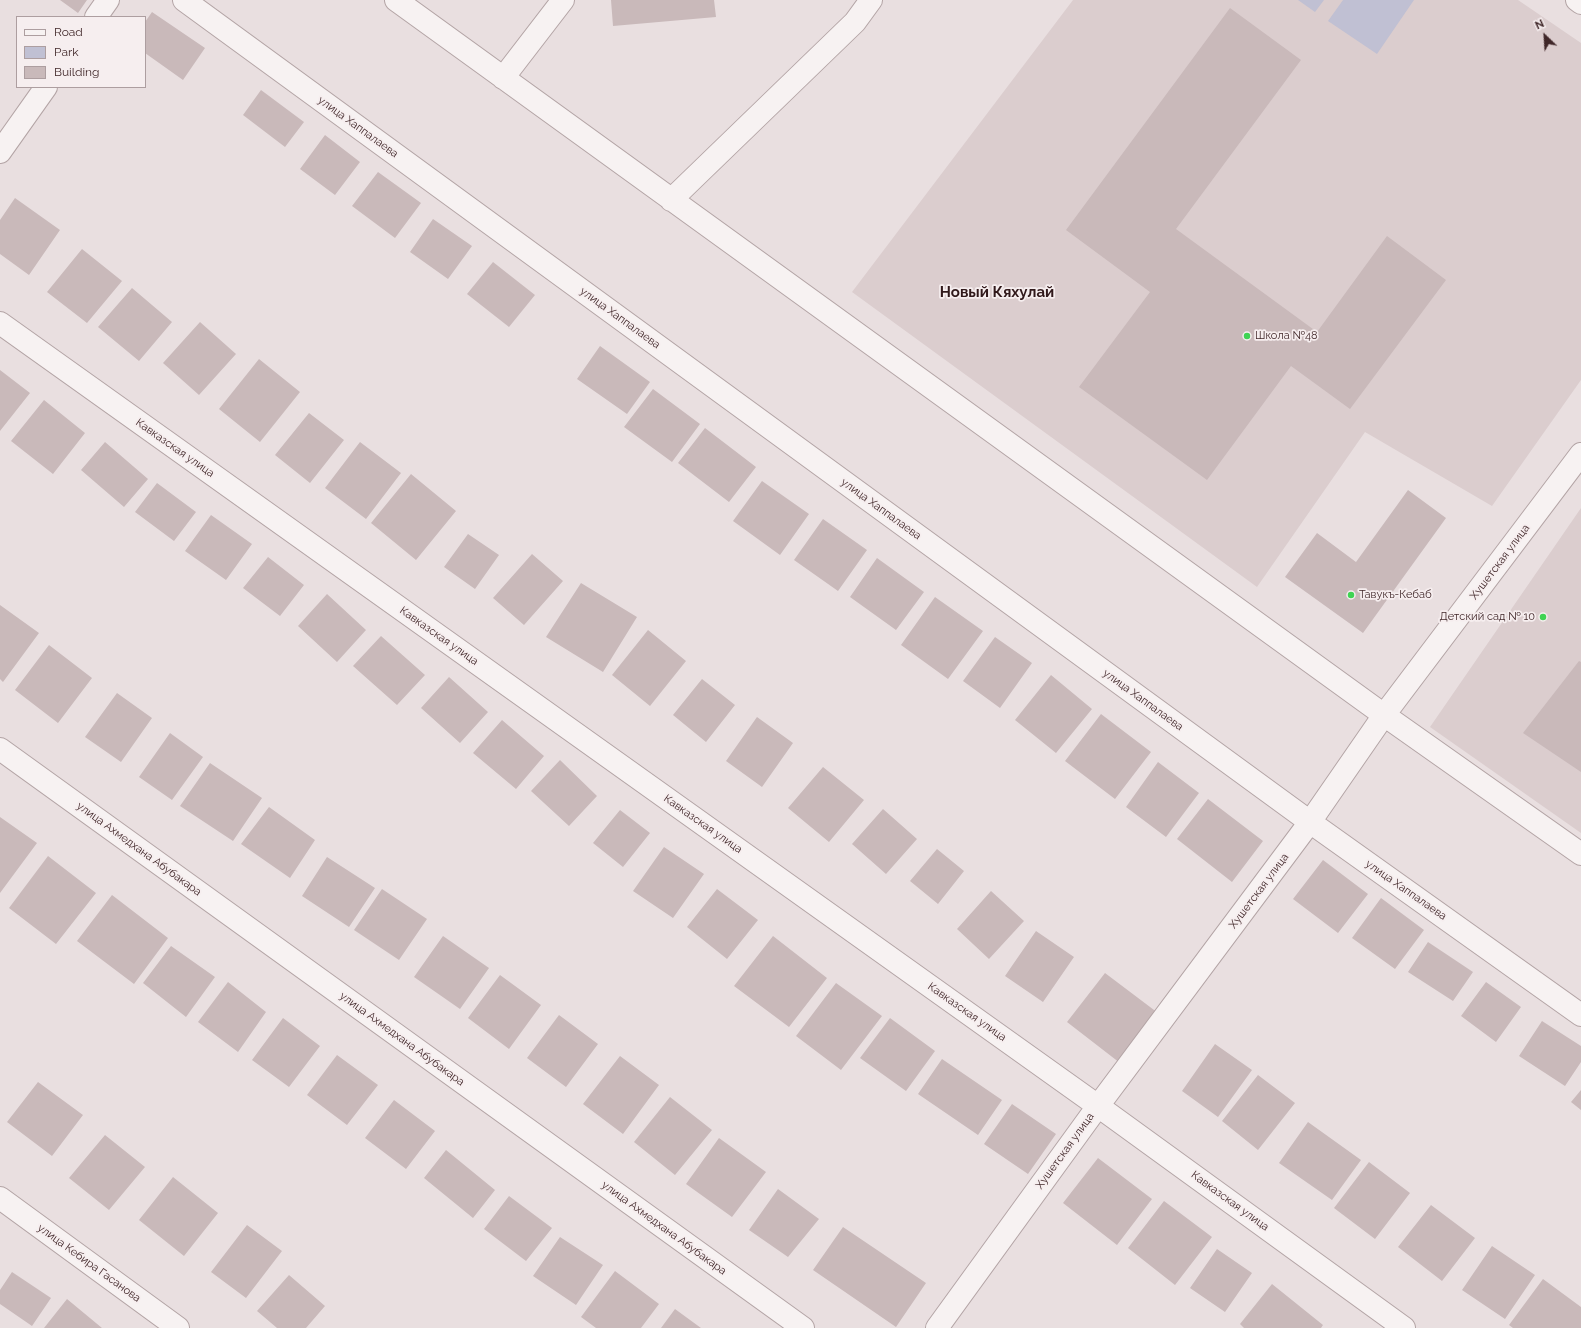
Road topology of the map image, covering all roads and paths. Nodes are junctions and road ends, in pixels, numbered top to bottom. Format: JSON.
{"nodes":[{"id":1,"x":108,"y":0,"type":"edge"},
{"id":2,"x":184,"y":0,"type":"edge"},
{"id":3,"x":396,"y":0,"type":"edge"},
{"id":4,"x":563,"y":0,"type":"edge"},
{"id":5,"x":871,"y":0,"type":"edge"},
{"id":6,"x":1577,"y":0,"type":"edge"},
{"id":7,"x":1581,"y":3,"type":"edge"},
{"id":8,"x":97,"y":16,"type":"edge"},
{"id":9,"x":503,"y":78,"type":"junction"},
{"id":10,"x":45,"y":88,"type":"edge"},
{"id":11,"x":0,"y":152,"type":"edge"},
{"id":12,"x":671,"y":200,"type":"junction"},
{"id":13,"x":0,"y":323,"type":"edge"},
{"id":14,"x":1581,"y":454,"type":"edge"},
{"id":15,"x":1384,"y":715,"type":"junction"},
{"id":16,"x":0,"y":749,"type":"edge"},
{"id":17,"x":1310,"y":822,"type":"junction"},
{"id":18,"x":1581,"y":854,"type":"edge"},
{"id":19,"x":1581,"y":1015,"type":"edge"},
{"id":20,"x":1098,"y":1106,"type":"junction"},
{"id":21,"x":0,"y":1198,"type":"edge"},
{"id":22,"x":178,"y":1328,"type":"edge"},
{"id":23,"x":803,"y":1328,"type":"edge"},
{"id":24,"x":937,"y":1328,"type":"edge"},
{"id":25,"x":1404,"y":1328,"type":"edge"}],
"edges":[{"from":1,"to":8,"type":"street"},
{"from":2,"to":17,"type":"street","name":"улица Хаппалаева"},
{"from":3,"to":9,"type":"street"},
{"from":4,"to":9,"type":"street"},
{"from":5,"to":12,"type":"street"},
{"from":6,"to":7,"type":"street"},
{"from":9,"to":12,"type":"street"},
{"from":10,"to":11,"type":"street"},
{"from":12,"to":15,"type":"street"},
{"from":13,"to":20,"type":"street","name":"Кавказская улица"},
{"from":14,"to":15,"type":"street","name":"Хушетская улица"},
{"from":15,"to":17,"type":"street","name":"Хушетская улица"},
{"from":15,"to":18,"type":"street"},
{"from":16,"to":23,"type":"street","name":"улица Ахмедхана Абубакара"},
{"from":17,"to":19,"type":"street","name":"улица Хаппалаева"},
{"from":17,"to":20,"type":"street","name":"Хушетская улица"},
{"from":20,"to":24,"type":"street","name":"Хушетская улица"},
{"from":20,"to":25,"type":"street","name":"Кавказская улица"},
{"from":21,"to":22,"type":"street","name":"улица Кебира Гасанова"}]}
